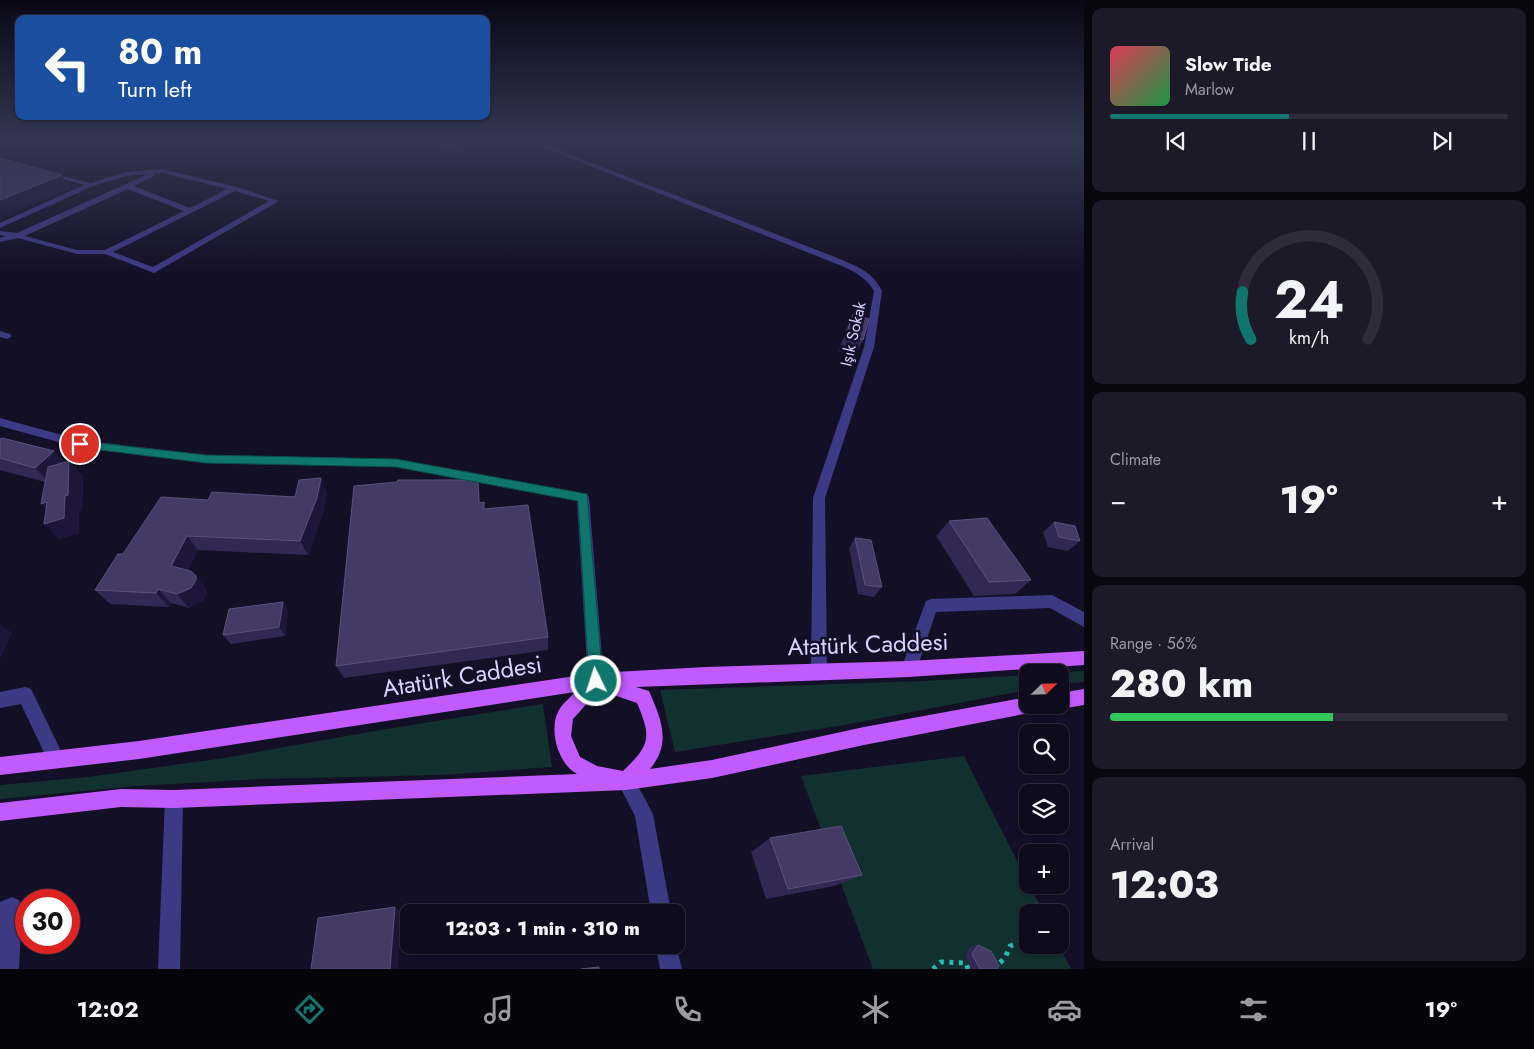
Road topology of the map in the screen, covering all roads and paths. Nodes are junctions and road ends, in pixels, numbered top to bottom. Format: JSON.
{"nodes":[{"id":1,"x":91,"y":185,"type":"edge"},
{"id":2,"x":219,"y":185,"type":"edge"},
{"id":3,"x":644,"y":185,"type":"edge"},
{"id":4,"x":127,"y":186,"type":"joint"},
{"id":5,"x":234,"y":189,"type":"junction"},
{"id":6,"x":189,"y":210,"type":"junction"},
{"id":7,"x":0,"y":226,"type":"edge"},
{"id":8,"x":0,"y":233,"type":"edge"},
{"id":9,"x":18,"y":236,"type":"junction"},
{"id":10,"x":0,"y":240,"type":"edge"},
{"id":11,"x":106,"y":252,"type":"junction"},
{"id":12,"x":0,"y":422,"type":"edge"},
{"id":13,"x":19,"y":428,"type":"junction"},
{"id":14,"x":0,"y":431,"type":"edge"},
{"id":15,"x":1084,"y":620,"type":"edge"},
{"id":16,"x":1084,"y":658,"type":"edge"},
{"id":17,"x":909,"y":670,"type":"junction"},
{"id":18,"x":819,"y":671,"type":"junction"},
{"id":19,"x":596,"y":681,"type":"junction"},
{"id":20,"x":1084,"y":697,"type":"edge"},
{"id":21,"x":1069,"y":699,"type":"edge"},
{"id":22,"x":0,"y":700,"type":"edge"},
{"id":23,"x":1019,"y":707,"type":"edge"},
{"id":24,"x":56,"y":759,"type":"junction"},
{"id":25,"x":0,"y":766,"type":"edge"},
{"id":26,"x":626,"y":781,"type":"junction"},
{"id":27,"x":174,"y":799,"type":"junction"},
{"id":28,"x":0,"y":812,"type":"edge"},
{"id":29,"x":660,"y":904,"type":"edge"},
{"id":30,"x":0,"y":913,"type":"edge"},
{"id":31,"x":1019,"y":943,"type":"edge"},
{"id":32,"x":668,"y":954,"type":"edge"},
{"id":33,"x":8,"y":969,"type":"edge"},
{"id":34,"x":169,"y":969,"type":"edge"},
{"id":35,"x":671,"y":969,"type":"edge"},
{"id":36,"x":933,"y":969,"type":"edge"},
{"id":37,"x":968,"y":969,"type":"edge"},
{"id":38,"x":993,"y":969,"type":"edge"}],
"edges":[{"from":1,"to":7,"type":"street"},
{"from":2,"to":5,"type":"street"},
{"from":3,"to":18,"type":"street","name":"Işık Sokak"},
{"from":4,"to":6,"type":"street"},
{"from":4,"to":9,"type":"street"},
{"from":5,"to":6,"type":"street"},
{"from":5,"to":11,"type":"street"},
{"from":6,"to":11,"type":"street"},
{"from":8,"to":9,"type":"street"},
{"from":9,"to":10,"type":"street"},
{"from":9,"to":11,"type":"street"},
{"from":12,"to":13,"type":"street"},
{"from":13,"to":14,"type":"street"},
{"from":13,"to":19,"type":"street"},
{"from":15,"to":17,"type":"street"},
{"from":16,"to":17,"type":"main road","name":"Atatürk Caddesi"},
{"from":17,"to":18,"type":"main road","name":"Atatürk Caddesi"},
{"from":18,"to":19,"type":"main road","name":"Atatürk Caddesi"},
{"from":19,"to":24,"type":"main road","name":"Atatürk Caddesi"},
{"from":19,"to":26,"type":"main road"},
{"from":19,"to":26,"type":"main road"},
{"from":20,"to":21,"type":"main road"},
{"from":22,"to":24,"type":"street"},
{"from":23,"to":26,"type":"main road"},
{"from":24,"to":25,"type":"main road","name":"Atatürk Caddesi"},
{"from":26,"to":27,"type":"main road"},
{"from":26,"to":29,"type":"street"},
{"from":27,"to":28,"type":"main road"},
{"from":27,"to":34,"type":"street"},
{"from":30,"to":33,"type":"street"},
{"from":31,"to":38,"type":"path"},
{"from":32,"to":35,"type":"street"},
{"from":36,"to":37,"type":"path"}]}
